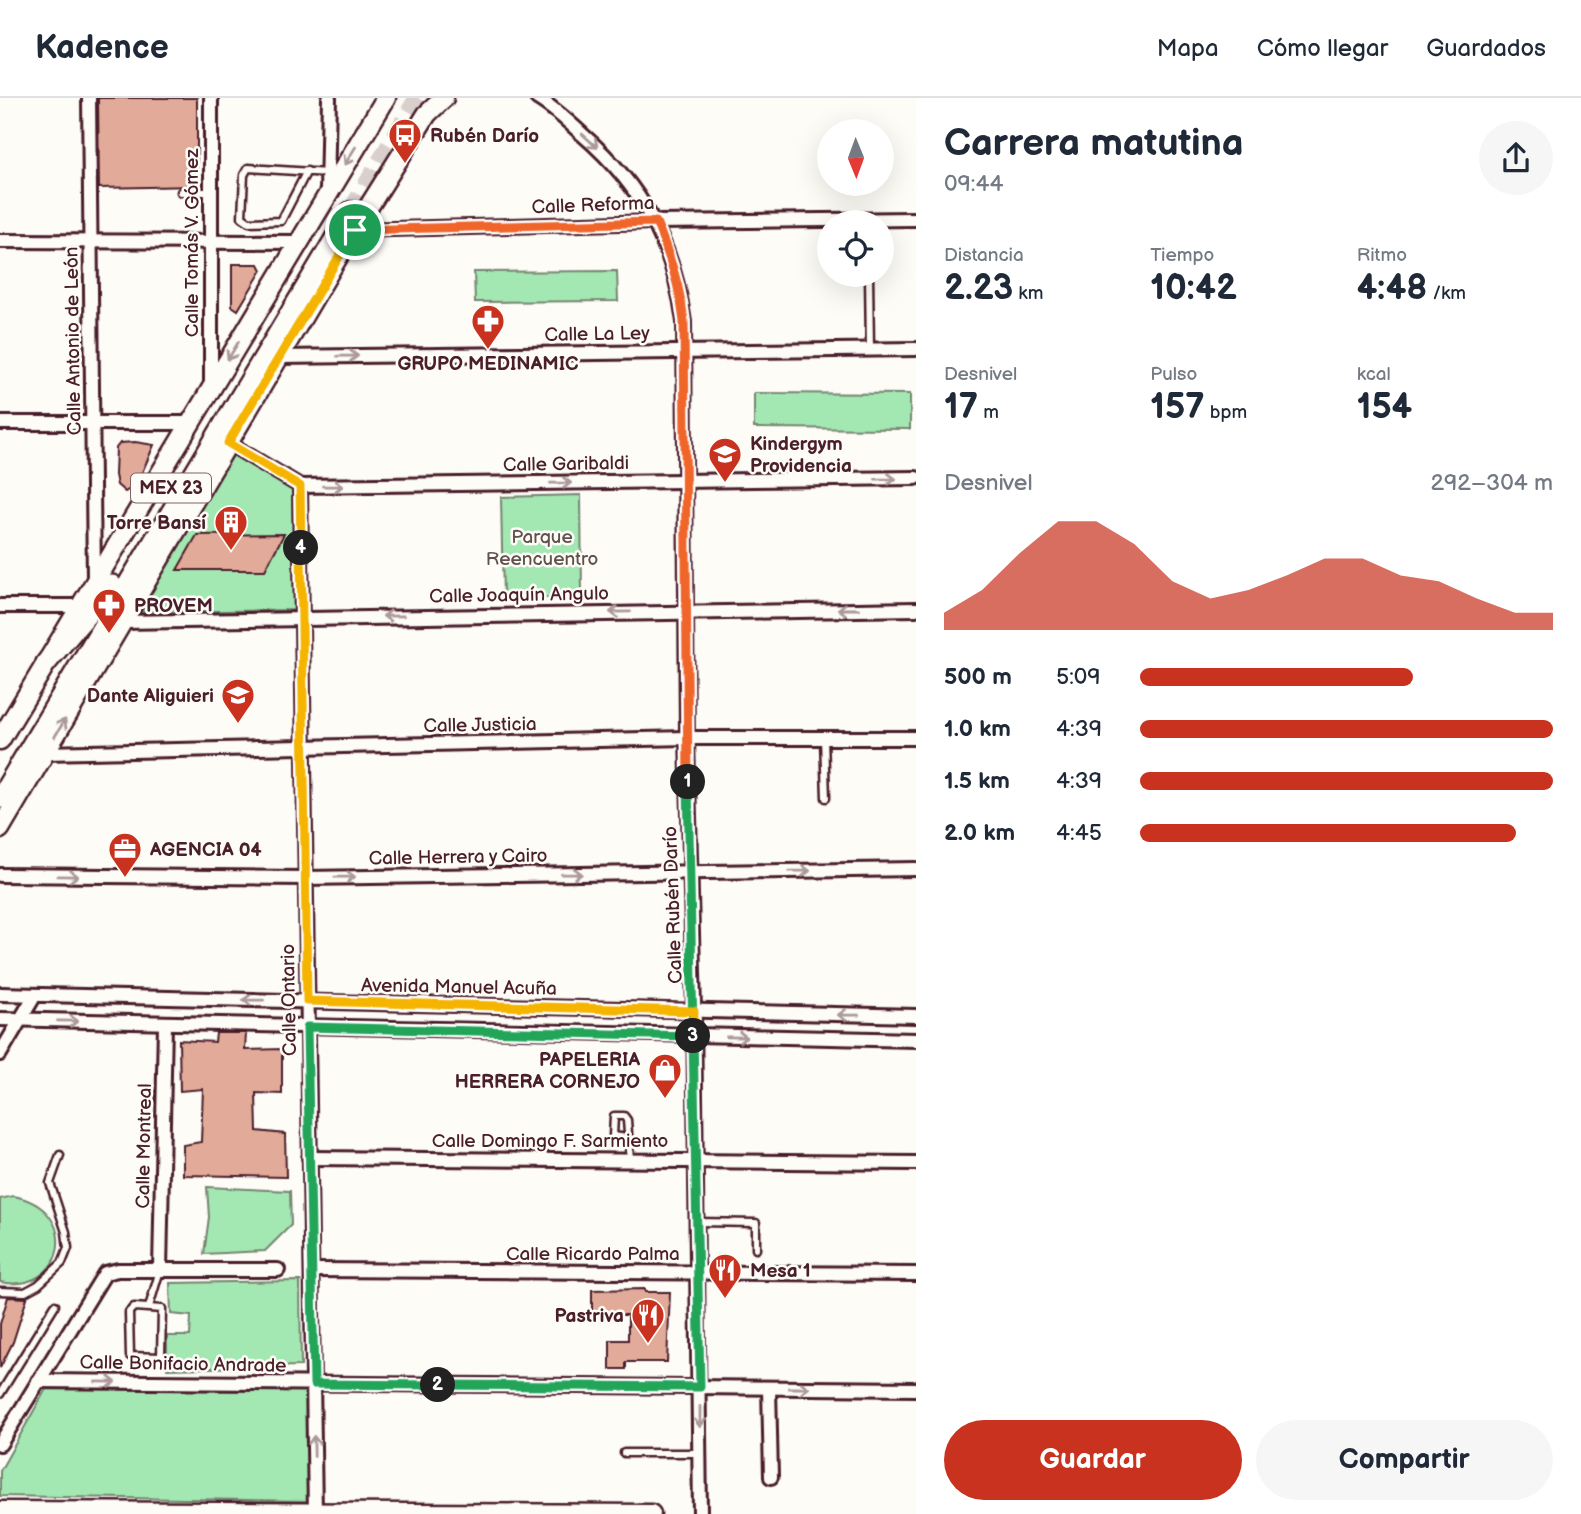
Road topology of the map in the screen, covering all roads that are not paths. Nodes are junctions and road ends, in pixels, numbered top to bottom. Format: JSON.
{"nodes":[{"id":1,"x":89,"y":98,"type":"edge"},
{"id":2,"x":211,"y":98,"type":"edge"},
{"id":3,"x":329,"y":98,"type":"edge"},
{"id":4,"x":386,"y":98,"type":"edge"},
{"id":5,"x":444,"y":98,"type":"edge"},
{"id":6,"x":537,"y":98,"type":"edge"},
{"id":7,"x":307,"y":171,"type":"junction"},
{"id":8,"x":328,"y":173,"type":"junction"},
{"id":9,"x":181,"y":192,"type":"dead end"},
{"id":10,"x":211,"y":192,"type":"junction"},
{"id":11,"x":344,"y":210,"type":"junction"},
{"id":12,"x":916,"y":219,"type":"edge"},
{"id":13,"x":656,"y":222,"type":"junction"},
{"id":14,"x":0,"y":242,"type":"edge"},
{"id":15,"x":91,"y":242,"type":"junction"},
{"id":16,"x":211,"y":242,"type":"junction"},
{"id":17,"x":298,"y":242,"type":"junction"},
{"id":18,"x":869,"y":287,"type":"edge"},
{"id":19,"x":870,"y":349,"type":"junction"},
{"id":20,"x":916,"y":349,"type":"edge"},
{"id":21,"x":684,"y":351,"type":"junction"},
{"id":22,"x":279,"y":357,"type":"junction"},
{"id":23,"x":211,"y":387,"type":"junction"},
{"id":24,"x":0,"y":423,"type":"edge"},
{"id":25,"x":189,"y":423,"type":"junction"},
{"id":26,"x":93,"y":424,"type":"junction"},
{"id":27,"x":228,"y":443,"type":"junction"},
{"id":28,"x":916,"y":478,"type":"edge"},
{"id":29,"x":687,"y":481,"type":"junction"},
{"id":30,"x":300,"y":486,"type":"junction"},
{"id":31,"x":176,"y":505,"type":"junction"},
{"id":32,"x":145,"y":583,"type":"junction"},
{"id":33,"x":103,"y":584,"type":"junction"},
{"id":34,"x":0,"y":606,"type":"edge"},
{"id":35,"x":79,"y":606,"type":"junction"},
{"id":36,"x":916,"y":609,"type":"edge"},
{"id":37,"x":687,"y":610,"type":"junction"},
{"id":38,"x":302,"y":618,"type":"junction"},
{"id":39,"x":122,"y":622,"type":"junction"},
{"id":40,"x":46,"y":663,"type":"junction"},
{"id":41,"x":687,"y":738,"type":"junction"},
{"id":42,"x":824,"y":738,"type":"junction"},
{"id":43,"x":916,"y":738,"type":"edge"},
{"id":44,"x":0,"y":740,"type":"edge"},
{"id":45,"x":303,"y":747,"type":"junction"},
{"id":46,"x":45,"y":753,"type":"junction"},
{"id":47,"x":0,"y":775,"type":"edge"},
{"id":48,"x":0,"y":798,"type":"edge"},
{"id":49,"x":825,"y":798,"type":"dead end"},
{"id":50,"x":0,"y":829,"type":"edge"},
{"id":51,"x":916,"y":869,"type":"edge"},
{"id":52,"x":690,"y":872,"type":"junction"},
{"id":53,"x":0,"y":875,"type":"edge"},
{"id":54,"x":305,"y":878,"type":"junction"},
{"id":55,"x":0,"y":994,"type":"edge"},
{"id":56,"x":35,"y":995,"type":"junction"},
{"id":57,"x":307,"y":1001,"type":"junction"},
{"id":58,"x":694,"y":1011,"type":"junction"},
{"id":59,"x":916,"y":1016,"type":"edge"},
{"id":60,"x":0,"y":1019,"type":"edge"},
{"id":61,"x":21,"y":1020,"type":"junction"},
{"id":62,"x":165,"y":1024,"type":"junction"},
{"id":63,"x":307,"y":1027,"type":"junction"},
{"id":64,"x":694,"y":1036,"type":"junction"},
{"id":65,"x":916,"y":1040,"type":"edge"},
{"id":66,"x":0,"y":1054,"type":"edge"},
{"id":67,"x":628,"y":1138,"type":"dead end"},
{"id":68,"x":60,"y":1154,"type":"dead end"},
{"id":69,"x":309,"y":1158,"type":"junction"},
{"id":70,"x":630,"y":1160,"type":"junction"},
{"id":71,"x":697,"y":1160,"type":"junction"},
{"id":72,"x":916,"y":1163,"type":"edge"},
{"id":73,"x":698,"y":1223,"type":"junction"},
{"id":74,"x":756,"y":1249,"type":"dead end"},
{"id":75,"x":160,"y":1270,"type":"junction"},
{"id":76,"x":278,"y":1270,"type":"dead end"},
{"id":77,"x":312,"y":1270,"type":"junction"},
{"id":78,"x":699,"y":1273,"type":"junction"},
{"id":79,"x":916,"y":1274,"type":"edge"},
{"id":80,"x":0,"y":1291,"type":"edge"},
{"id":81,"x":55,"y":1304,"type":"dead end"},
{"id":82,"x":149,"y":1307,"type":"junction"},
{"id":83,"x":38,"y":1381,"type":"junction"},
{"id":84,"x":314,"y":1384,"type":"junction"},
{"id":85,"x":700,"y":1387,"type":"junction"},
{"id":86,"x":769,"y":1388,"type":"junction"},
{"id":87,"x":916,"y":1389,"type":"edge"},
{"id":88,"x":0,"y":1394,"type":"edge"},
{"id":89,"x":0,"y":1444,"type":"edge"},
{"id":90,"x":624,"y":1453,"type":"dead end"},
{"id":91,"x":700,"y":1453,"type":"junction"},
{"id":92,"x":771,"y":1478,"type":"dead end"},
{"id":93,"x":0,"y":1511,"type":"edge"},
{"id":94,"x":315,"y":1513,"type":"edge"},
{"id":95,"x":651,"y":1514,"type":"edge"},
{"id":96,"x":700,"y":1514,"type":"edge"}],
"edges":[{"from":1,"to":15,"type":"street","name":"Calle Antonio de León"},
{"from":2,"to":10,"type":"street","name":"Calle Tomás V. Gómez"},
{"from":3,"to":8,"type":"street"},
{"from":4,"to":11,"type":"main road","one_way":true},
{"from":5,"to":11,"type":"main road"},
{"from":6,"to":13,"type":"street","name":"Calle Rubén Darío","one_way":true},
{"from":7,"to":7,"type":"lane"},
{"from":7,"to":8,"type":"lane"},
{"from":8,"to":11,"type":"street"},
{"from":9,"to":10,"type":"lane"},
{"from":10,"to":16,"type":"street","name":"Calle Tomás V. Gómez"},
{"from":11,"to":13,"type":"street","name":"Calle Reforma"},
{"from":11,"to":17,"type":"main road"},
{"from":11,"to":22,"type":"main road"},
{"from":11,"to":31,"type":"main road","number":"MEX 23"},
{"from":11,"to":33,"type":"main road","number":"MEX 23"},
{"from":12,"to":13,"type":"street","name":"Calle Reforma"},
{"from":13,"to":21,"type":"street","name":"Calle Rubén Darío"},
{"from":14,"to":15,"type":"street"},
{"from":15,"to":16,"type":"street"},
{"from":15,"to":26,"type":"street","name":"Calle Antonio de León"},
{"from":16,"to":17,"type":"street"},
{"from":16,"to":23,"type":"street","name":"Calle Tomás V. Gómez"},
{"from":17,"to":23,"type":"main road","one_way":true},
{"from":18,"to":19,"type":"lane"},
{"from":19,"to":20,"type":"street","name":"Calle La Ley"},
{"from":19,"to":21,"type":"street","name":"Calle La Ley"},
{"from":22,"to":21,"type":"street","name":"Calle La Ley","one_way":true},
{"from":21,"to":29,"type":"street","name":"Calle Rubén Darío"},
{"from":22,"to":27,"type":"main road"},
{"from":23,"to":25,"type":"main road"},
{"from":24,"to":26,"type":"street"},
{"from":25,"to":26,"type":"street"},
{"from":25,"to":33,"type":"main road"},
{"from":26,"to":33,"type":"street","name":"Calle Antonio de León"},
{"from":27,"to":30,"type":"street"},
{"from":27,"to":32,"type":"main road"},
{"from":29,"to":28,"type":"street","name":"Calle Garibaldi","one_way":true},
{"from":30,"to":29,"type":"street","name":"Calle Garibaldi","one_way":true},
{"from":29,"to":37,"type":"street","name":"Calle Rubén Darío"},
{"from":30,"to":38,"type":"street","name":"Calle Ontario"},
{"from":31,"to":32,"type":"main road"},
{"from":31,"to":48,"type":"main road","number":"MEX 23"},
{"from":32,"to":39,"type":"main road"},
{"from":33,"to":35,"type":"main road"},
{"from":33,"to":40,"type":"main road"},
{"from":33,"to":47,"type":"main road","number":"MEX 23"},
{"from":34,"to":35,"type":"street"},
{"from":35,"to":40,"type":"main road"},
{"from":36,"to":37,"type":"street","name":"Calle Joaquín Angulo","one_way":true},
{"from":37,"to":38,"type":"street","name":"Calle Joaquín Angulo","one_way":true},
{"from":37,"to":41,"type":"street","name":"Calle Rubén Darío"},
{"from":38,"to":39,"type":"street","name":"Calle Joaquín Angulo"},
{"from":38,"to":45,"type":"street","name":"Calle Ontario"},
{"from":46,"to":39,"type":"main road","one_way":true},
{"from":40,"to":44,"type":"main road"},
{"from":41,"to":42,"type":"street","name":"Calle Justicia"},
{"from":41,"to":45,"type":"street","name":"Calle Justicia"},
{"from":41,"to":52,"type":"street","name":"Calle Rubén Darío"},
{"from":42,"to":43,"type":"street","name":"Calle Justicia"},
{"from":42,"to":49,"type":"lane"},
{"from":45,"to":46,"type":"street","name":"Calle Justicia"},
{"from":45,"to":54,"type":"street","name":"Calle Ontario"},
{"from":46,"to":50,"type":"main road"},
{"from":52,"to":51,"type":"street","name":"Calle Herrera y Cairo","one_way":true},
{"from":54,"to":52,"type":"street","name":"Calle Herrera y Cairo","one_way":true},
{"from":52,"to":58,"type":"street","name":"Calle Rubén Darío"},
{"from":53,"to":54,"type":"street","name":"Calle Herrera y Cairo","one_way":true},
{"from":54,"to":57,"type":"street","name":"Calle Ontario"},
{"from":55,"to":56,"type":"street","name":"Avenida Manuel Acuña"},
{"from":57,"to":56,"type":"street","name":"Avenida Manuel Acuña","one_way":true},
{"from":56,"to":61,"type":"street"},
{"from":57,"to":58,"type":"street","name":"Avenida Manuel Acuña"},
{"from":57,"to":63,"type":"street","name":"Calle Ontario"},
{"from":59,"to":58,"type":"street","name":"Avenida Manuel Acuña","one_way":true},
{"from":58,"to":64,"type":"street","name":"Calle Rubén Darío"},
{"from":60,"to":61,"type":"street"},
{"from":61,"to":62,"type":"street","one_way":true},
{"from":61,"to":66,"type":"street"},
{"from":62,"to":63,"type":"street"},
{"from":62,"to":75,"type":"street","name":"Calle Montreal"},
{"from":63,"to":64,"type":"street"},
{"from":63,"to":69,"type":"street","name":"Calle Ontario"},
{"from":64,"to":65,"type":"street","one_way":true},
{"from":64,"to":71,"type":"street","name":"Calle Rubén Darío"},
{"from":67,"to":70,"type":"lane"},
{"from":68,"to":80,"type":"lane"},
{"from":69,"to":70,"type":"street","name":"Calle Domingo F. Sarmiento"},
{"from":69,"to":77,"type":"street","name":"Calle Ontario"},
{"from":70,"to":71,"type":"street","name":"Calle Domingo F. Sarmiento"},
{"from":71,"to":72,"type":"street","name":"Calle Domingo F. Sarmiento"},
{"from":71,"to":73,"type":"street","name":"Calle Rubén Darío"},
{"from":73,"to":74,"type":"lane"},
{"from":73,"to":78,"type":"street","name":"Calle Rubén Darío"},
{"from":75,"to":76,"type":"street"},
{"from":75,"to":82,"type":"lane"},
{"from":75,"to":83,"type":"street"},
{"from":77,"to":78,"type":"street","name":"Calle Ricardo Palma"},
{"from":77,"to":84,"type":"street","name":"Calle Ontario"},
{"from":78,"to":79,"type":"street","name":"Calle Ricardo Palma"},
{"from":78,"to":85,"type":"street","name":"Calle Rubén Darío"},
{"from":81,"to":88,"type":"lane"},
{"from":82,"to":82,"type":"lane"},
{"from":83,"to":84,"type":"street","name":"Calle Bonifacio Andrade","one_way":true},
{"from":83,"to":89,"type":"street"},
{"from":84,"to":85,"type":"street","name":"Calle Bonifacio Andrade"},
{"from":94,"to":84,"type":"street","name":"Calle Ontario","one_way":true},
{"from":85,"to":86,"type":"street","name":"Calle Bonifacio Andrade"},
{"from":85,"to":91,"type":"street","name":"Calle Rubén Darío","one_way":true},
{"from":86,"to":87,"type":"street","name":"Calle Bonifacio Andrade","one_way":true},
{"from":86,"to":92,"type":"street"},
{"from":90,"to":91,"type":"lane"},
{"from":91,"to":96,"type":"street","name":"Calle Rubén Darío"},
{"from":93,"to":94,"type":"main road"},
{"from":94,"to":95,"type":"main road"}]}
